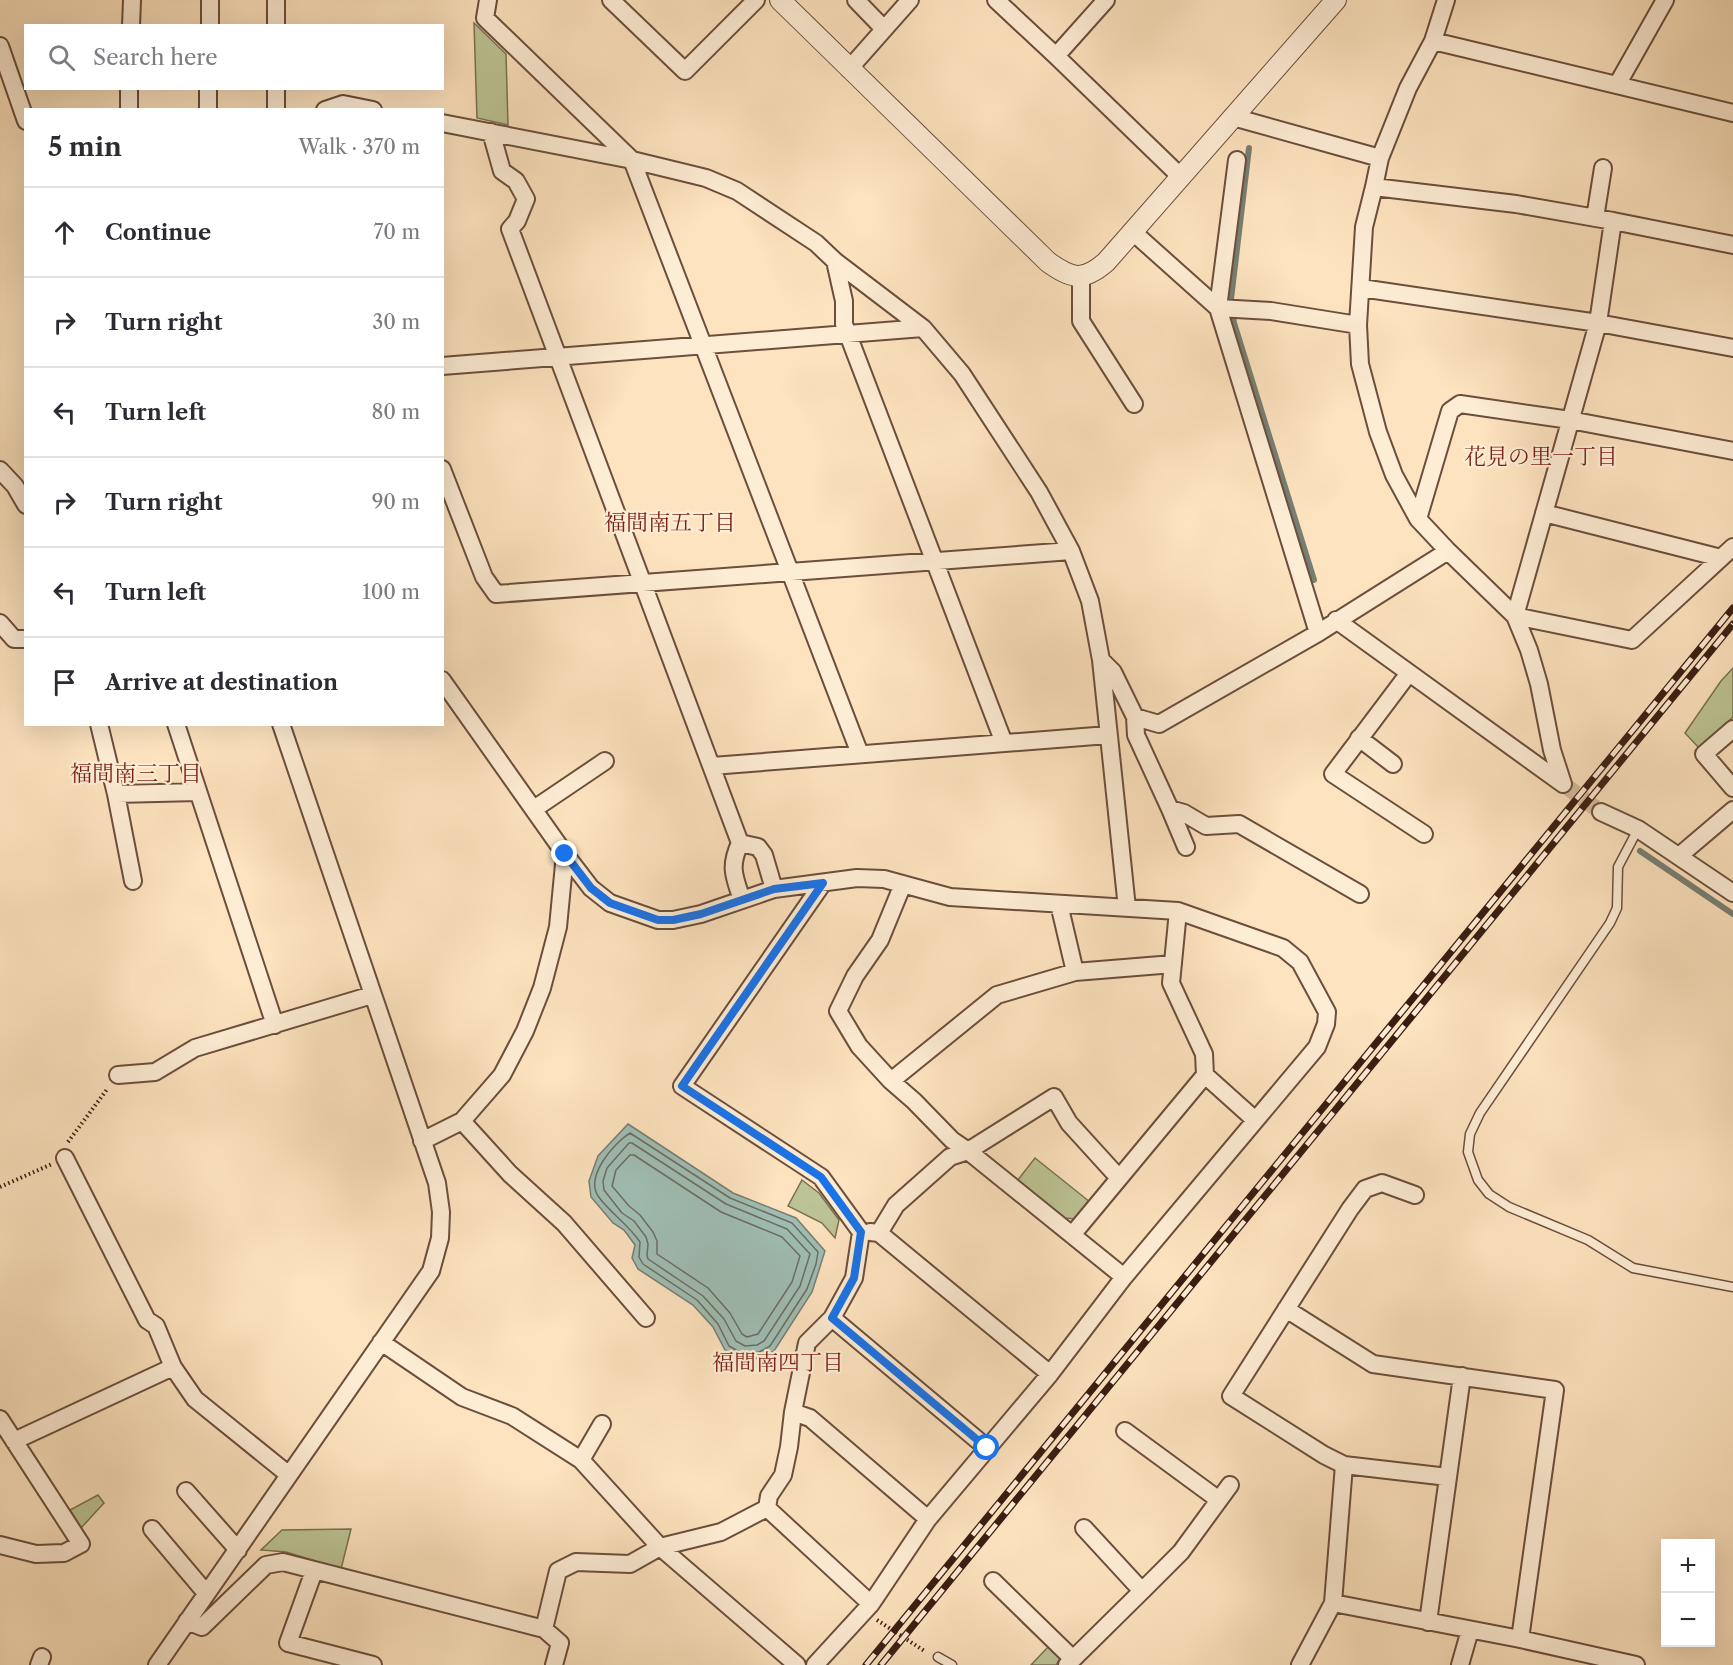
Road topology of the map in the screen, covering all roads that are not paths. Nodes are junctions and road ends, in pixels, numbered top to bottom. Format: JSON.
{"nodes":[{"id":1,"x":132,"y":0,"type":"edge"},
{"id":2,"x":210,"y":0,"type":"edge"},
{"id":3,"x":276,"y":0,"type":"edge"},
{"id":4,"x":488,"y":0,"type":"edge"},
{"id":5,"x":611,"y":0,"type":"edge"},
{"id":6,"x":756,"y":0,"type":"edge"},
{"id":7,"x":780,"y":0,"type":"edge"},
{"id":8,"x":855,"y":0,"type":"edge"},
{"id":9,"x":910,"y":0,"type":"edge"},
{"id":10,"x":996,"y":0,"type":"edge"},
{"id":11,"x":1106,"y":0,"type":"edge"},
{"id":12,"x":1336,"y":0,"type":"edge"},
{"id":13,"x":1446,"y":0,"type":"edge"},
{"id":14,"x":1665,"y":0,"type":"edge"},
{"id":15,"x":131,"y":24,"type":"edge"},
{"id":16,"x":210,"y":24,"type":"edge"},
{"id":17,"x":276,"y":24,"type":"edge"},
{"id":18,"x":884,"y":29,"type":"junction"},
{"id":19,"x":1433,"y":42,"type":"junction"},
{"id":20,"x":0,"y":45,"type":"edge"},
{"id":21,"x":1056,"y":56,"type":"junction"},
{"id":22,"x":849,"y":69,"type":"junction"},
{"id":23,"x":1617,"y":85,"type":"junction"},
{"id":24,"x":129,"y":90,"type":"edge"},
{"id":25,"x":208,"y":90,"type":"edge"},
{"id":26,"x":276,"y":90,"type":"edge"},
{"id":27,"x":129,"y":108,"type":"edge"},
{"id":28,"x":208,"y":108,"type":"edge"},
{"id":29,"x":276,"y":108,"type":"edge"},
{"id":30,"x":331,"y":108,"type":"edge"},
{"id":31,"x":363,"y":108,"type":"edge"},
{"id":32,"x":1733,"y":113,"type":"edge"},
{"id":33,"x":24,"y":115,"type":"edge"},
{"id":34,"x":1233,"y":117,"type":"junction"},
{"id":35,"x":444,"y":123,"type":"edge"},
{"id":36,"x":490,"y":132,"type":"junction"},
{"id":37,"x":1380,"y":158,"type":"junction"},
{"id":38,"x":632,"y":160,"type":"junction"},
{"id":39,"x":1237,"y":160,"type":"dead end"},
{"id":40,"x":1603,"y":168,"type":"dead end"},
{"id":41,"x":1181,"y":177,"type":"junction"},
{"id":42,"x":1374,"y":187,"type":"junction"},
{"id":43,"x":1595,"y":218,"type":"junction"},
{"id":44,"x":1613,"y":220,"type":"junction"},
{"id":45,"x":1133,"y":232,"type":"junction"},
{"id":46,"x":1733,"y":245,"type":"edge"},
{"id":47,"x":835,"y":261,"type":"junction"},
{"id":48,"x":1081,"y":277,"type":"junction"},
{"id":49,"x":1361,"y":288,"type":"junction"},
{"id":50,"x":1218,"y":308,"type":"junction"},
{"id":51,"x":1598,"y":323,"type":"junction"},
{"id":52,"x":1358,"y":325,"type":"junction"},
{"id":53,"x":923,"y":327,"type":"junction"},
{"id":54,"x":848,"y":334,"type":"junction"},
{"id":55,"x":703,"y":345,"type":"junction"},
{"id":56,"x":1733,"y":348,"type":"edge"},
{"id":57,"x":557,"y":358,"type":"junction"},
{"id":58,"x":444,"y":366,"type":"edge"},
{"id":59,"x":1134,"y":404,"type":"dead end"},
{"id":60,"x":1570,"y":420,"type":"junction"},
{"id":61,"x":1733,"y":451,"type":"edge"},
{"id":62,"x":0,"y":470,"type":"edge"},
{"id":63,"x":444,"y":474,"type":"edge"},
{"id":64,"x":24,"y":502,"type":"edge"},
{"id":65,"x":1544,"y":513,"type":"junction"},
{"id":66,"x":1418,"y":519,"type":"junction"},
{"id":67,"x":1071,"y":550,"type":"junction"},
{"id":68,"x":1448,"y":551,"type":"junction"},
{"id":69,"x":1727,"y":552,"type":"edge"},
{"id":70,"x":935,"y":560,"type":"junction"},
{"id":71,"x":790,"y":572,"type":"junction"},
{"id":72,"x":642,"y":583,"type":"junction"},
{"id":73,"x":1515,"y":616,"type":"junction"},
{"id":74,"x":1336,"y":620,"type":"junction"},
{"id":75,"x":0,"y":623,"type":"edge"},
{"id":76,"x":1318,"y":633,"type":"junction"},
{"id":77,"x":24,"y":639,"type":"edge"},
{"id":78,"x":1101,"y":660,"type":"junction"},
{"id":79,"x":1409,"y":672,"type":"junction"},
{"id":80,"x":444,"y":683,"type":"edge"},
{"id":81,"x":1135,"y":717,"type":"junction"},
{"id":82,"x":99,"y":726,"type":"edge"},
{"id":83,"x":177,"y":726,"type":"edge"},
{"id":84,"x":282,"y":726,"type":"edge"},
{"id":85,"x":1733,"y":729,"type":"edge"},
{"id":86,"x":1108,"y":735,"type":"junction"},
{"id":87,"x":1359,"y":738,"type":"junction"},
{"id":88,"x":1004,"y":744,"type":"junction"},
{"id":89,"x":860,"y":754,"type":"junction"},
{"id":90,"x":605,"y":761,"type":"dead end"},
{"id":91,"x":1393,"y":764,"type":"dead end"},
{"id":92,"x":712,"y":766,"type":"junction"},
{"id":93,"x":1733,"y":788,"type":"edge"},
{"id":94,"x":198,"y":792,"type":"junction"},
{"id":95,"x":116,"y":794,"type":"junction"},
{"id":96,"x":534,"y":809,"type":"junction"},
{"id":97,"x":1170,"y":809,"type":"junction"},
{"id":98,"x":1733,"y":810,"type":"edge"},
{"id":99,"x":1601,"y":812,"type":"tunnel mouth"},
{"id":100,"x":1638,"y":829,"type":"junction"},
{"id":101,"x":1425,"y":834,"type":"dead end"},
{"id":102,"x":740,"y":843,"type":"junction"},
{"id":103,"x":1186,"y":847,"type":"dead end"},
{"id":104,"x":565,"y":854,"type":"junction"},
{"id":105,"x":1679,"y":856,"type":"junction"},
{"id":106,"x":133,"y":881,"type":"dead end"},
{"id":107,"x":823,"y":883,"type":"junction"},
{"id":108,"x":903,"y":884,"type":"junction"},
{"id":109,"x":774,"y":889,"type":"junction"},
{"id":110,"x":1360,"y":894,"type":"dead end"},
{"id":111,"x":1733,"y":894,"type":"edge"},
{"id":112,"x":742,"y":900,"type":"junction"},
{"id":113,"x":1059,"y":903,"type":"junction"},
{"id":114,"x":1127,"y":908,"type":"junction"},
{"id":115,"x":1178,"y":911,"type":"junction"},
{"id":116,"x":1173,"y":964,"type":"junction"},
{"id":117,"x":1075,"y":972,"type":"junction"},
{"id":118,"x":372,"y":995,"type":"junction"},
{"id":119,"x":275,"y":1025,"type":"junction"},
{"id":120,"x":118,"y":1075,"type":"road end"},
{"id":121,"x":1205,"y":1075,"type":"junction"},
{"id":122,"x":891,"y":1082,"type":"junction"},
{"id":123,"x":1254,"y":1119,"type":"junction"},
{"id":124,"x":462,"y":1121,"type":"junction"},
{"id":125,"x":422,"y":1141,"type":"junction"},
{"id":126,"x":968,"y":1151,"type":"junction"},
{"id":127,"x":65,"y":1158,"type":"road end"},
{"id":128,"x":1119,"y":1178,"type":"junction"},
{"id":129,"x":1415,"y":1195,"type":"dead end"},
{"id":130,"x":861,"y":1232,"type":"junction"},
{"id":131,"x":879,"y":1233,"type":"junction"},
{"id":132,"x":1072,"y":1235,"type":"junction"},
{"id":133,"x":1124,"y":1277,"type":"junction"},
{"id":134,"x":1733,"y":1287,"type":"edge"},
{"id":135,"x":1286,"y":1309,"type":"junction"},
{"id":136,"x":646,"y":1318,"type":"dead end"},
{"id":137,"x":832,"y":1318,"type":"junction"},
{"id":138,"x":381,"y":1342,"type":"junction"},
{"id":139,"x":172,"y":1367,"type":"junction"},
{"id":140,"x":1050,"y":1374,"type":"junction"},
{"id":141,"x":1462,"y":1376,"type":"junction"},
{"id":142,"x":793,"y":1412,"type":"junction"},
{"id":143,"x":0,"y":1419,"type":"edge"},
{"id":144,"x":602,"y":1424,"type":"dead end"},
{"id":145,"x":1125,"y":1431,"type":"dead end"},
{"id":146,"x":14,"y":1441,"type":"junction"},
{"id":147,"x":987,"y":1448,"type":"junction"},
{"id":148,"x":581,"y":1460,"type":"junction"},
{"id":149,"x":1344,"y":1465,"type":"junction"},
{"id":150,"x":289,"y":1475,"type":"junction"},
{"id":151,"x":1448,"y":1477,"type":"junction"},
{"id":152,"x":1230,"y":1485,"type":"dead end"},
{"id":153,"x":186,"y":1491,"type":"dead end"},
{"id":154,"x":1219,"y":1500,"type":"junction"},
{"id":155,"x":766,"y":1508,"type":"junction"},
{"id":156,"x":928,"y":1519,"type":"junction"},
{"id":157,"x":1084,"y":1528,"type":"dead end"},
{"id":158,"x":152,"y":1529,"type":"dead end"},
{"id":159,"x":0,"y":1545,"type":"edge"},
{"id":160,"x":660,"y":1548,"type":"junction"},
{"id":161,"x":238,"y":1550,"type":"junction"},
{"id":162,"x":314,"y":1571,"type":"junction"},
{"id":163,"x":993,"y":1581,"type":"dead end"},
{"id":164,"x":1142,"y":1591,"type":"junction"},
{"id":165,"x":206,"y":1593,"type":"junction"},
{"id":166,"x":1333,"y":1603,"type":"junction"},
{"id":167,"x":871,"y":1604,"type":"junction"},
{"id":168,"x":187,"y":1621,"type":"junction"},
{"id":169,"x":1428,"y":1622,"type":"junction"},
{"id":170,"x":544,"y":1629,"type":"junction"},
{"id":171,"x":1470,"y":1630,"type":"junction"},
{"id":172,"x":1520,"y":1639,"type":"junction"},
{"id":173,"x":938,"y":1657,"type":"road end"},
{"id":174,"x":1070,"y":1662,"type":"edge"},
{"id":175,"x":157,"y":1665,"type":"edge"},
{"id":176,"x":373,"y":1665,"type":"edge"},
{"id":177,"x":554,"y":1665,"type":"edge"},
{"id":178,"x":797,"y":1665,"type":"edge"},
{"id":179,"x":815,"y":1665,"type":"edge"},
{"id":180,"x":952,"y":1665,"type":"edge"},
{"id":181,"x":1300,"y":1665,"type":"edge"},
{"id":182,"x":1460,"y":1665,"type":"edge"},
{"id":183,"x":1636,"y":1665,"type":"edge"}],
"edges":[{"from":1,"to":15,"type":"street"},
{"from":2,"to":16,"type":"street"},
{"from":3,"to":17,"type":"street"},
{"from":4,"to":38,"type":"street"},
{"from":5,"to":6,"type":"street"},
{"from":7,"to":22,"type":"street"},
{"from":8,"to":18,"type":"street"},
{"from":9,"to":18,"type":"street"},
{"from":10,"to":21,"type":"street"},
{"from":11,"to":21,"type":"street"},
{"from":12,"to":34,"type":"street"},
{"from":13,"to":19,"type":"street"},
{"from":14,"to":23,"type":"street"},
{"from":18,"to":22,"type":"street"},
{"from":19,"to":23,"type":"street"},
{"from":19,"to":37,"type":"street"},
{"from":20,"to":33,"type":"street"},
{"from":21,"to":41,"type":"street"},
{"from":22,"to":48,"type":"street"},
{"from":23,"to":32,"type":"street"},
{"from":24,"to":27,"type":"street"},
{"from":25,"to":28,"type":"street"},
{"from":26,"to":29,"type":"street"},
{"from":30,"to":31,"type":"street"},
{"from":34,"to":37,"type":"street"},
{"from":34,"to":41,"type":"street"},
{"from":35,"to":36,"type":"street"},
{"from":36,"to":38,"type":"street"},
{"from":36,"to":57,"type":"street"},
{"from":37,"to":42,"type":"street"},
{"from":38,"to":47,"type":"street"},
{"from":38,"to":55,"type":"street"},
{"from":39,"to":50,"type":"street"},
{"from":40,"to":43,"type":"street"},
{"from":41,"to":45,"type":"street"},
{"from":42,"to":43,"type":"street"},
{"from":42,"to":49,"type":"street"},
{"from":43,"to":44,"type":"street"},
{"from":44,"to":46,"type":"street"},
{"from":44,"to":51,"type":"street"},
{"from":45,"to":48,"type":"street"},
{"from":45,"to":50,"type":"street"},
{"from":47,"to":53,"type":"street"},
{"from":47,"to":54,"type":"street"},
{"from":48,"to":59,"type":"street"},
{"from":49,"to":51,"type":"street"},
{"from":49,"to":52,"type":"street"},
{"from":50,"to":52,"type":"street"},
{"from":50,"to":76,"type":"street"},
{"from":51,"to":56,"type":"street"},
{"from":51,"to":60,"type":"street"},
{"from":52,"to":66,"type":"street"},
{"from":53,"to":54,"type":"street"},
{"from":53,"to":67,"type":"street"},
{"from":54,"to":55,"type":"street"},
{"from":54,"to":70,"type":"street"},
{"from":55,"to":57,"type":"street"},
{"from":55,"to":71,"type":"street"},
{"from":57,"to":58,"type":"street"},
{"from":57,"to":72,"type":"street"},
{"from":60,"to":61,"type":"street"},
{"from":60,"to":65,"type":"street"},
{"from":60,"to":66,"type":"street"},
{"from":62,"to":64,"type":"street"},
{"from":63,"to":72,"type":"street"},
{"from":65,"to":69,"type":"street"},
{"from":65,"to":73,"type":"street"},
{"from":66,"to":68,"type":"street"},
{"from":67,"to":70,"type":"street"},
{"from":67,"to":78,"type":"street"},
{"from":68,"to":73,"type":"street"},
{"from":68,"to":74,"type":"street"},
{"from":69,"to":73,"type":"street"},
{"from":70,"to":71,"type":"street"},
{"from":70,"to":88,"type":"street"},
{"from":71,"to":72,"type":"street"},
{"from":71,"to":89,"type":"street"},
{"from":72,"to":92,"type":"street"},
{"from":73,"to":79,"type":"street"},
{"from":74,"to":76,"type":"street"},
{"from":74,"to":79,"type":"street"},
{"from":75,"to":77,"type":"street"},
{"from":76,"to":81,"type":"street"},
{"from":78,"to":81,"type":"street"},
{"from":78,"to":86,"type":"street"},
{"from":79,"to":87,"type":"street"},
{"from":80,"to":96,"type":"street"},
{"from":81,"to":97,"type":"street"},
{"from":82,"to":95,"type":"street"},
{"from":83,"to":94,"type":"street"},
{"from":84,"to":118,"type":"street"},
{"from":85,"to":93,"type":"street"},
{"from":86,"to":88,"type":"street"},
{"from":86,"to":114,"type":"street"},
{"from":87,"to":91,"type":"street"},
{"from":87,"to":101,"type":"street"},
{"from":88,"to":89,"type":"street"},
{"from":89,"to":92,"type":"street"},
{"from":90,"to":96,"type":"street"},
{"from":92,"to":102,"type":"street"},
{"from":94,"to":95,"type":"street"},
{"from":94,"to":119,"type":"street"},
{"from":95,"to":106,"type":"street"},
{"from":96,"to":104,"type":"street"},
{"from":97,"to":103,"type":"street"},
{"from":97,"to":110,"type":"street"},
{"from":98,"to":105,"type":"street"},
{"from":99,"to":100,"type":"street"},
{"from":100,"to":105,"type":"street"},
{"from":100,"to":134,"type":"lane"},
{"from":102,"to":109,"type":"street"},
{"from":102,"to":112,"type":"street"},
{"from":104,"to":112,"type":"street"},
{"from":104,"to":124,"type":"street"},
{"from":105,"to":111,"type":"street"},
{"from":107,"to":108,"type":"street"},
{"from":107,"to":109,"type":"street"},
{"from":107,"to":130,"type":"street"},
{"from":108,"to":113,"type":"street"},
{"from":108,"to":122,"type":"street"},
{"from":109,"to":112,"type":"street"},
{"from":113,"to":114,"type":"street"},
{"from":113,"to":117,"type":"street"},
{"from":114,"to":115,"type":"street"},
{"from":115,"to":116,"type":"street"},
{"from":115,"to":123,"type":"street"},
{"from":116,"to":117,"type":"street"},
{"from":116,"to":121,"type":"street"},
{"from":117,"to":122,"type":"street"},
{"from":118,"to":119,"type":"street"},
{"from":118,"to":125,"type":"street"},
{"from":119,"to":120,"type":"street"},
{"from":121,"to":123,"type":"street"},
{"from":121,"to":128,"type":"street"},
{"from":122,"to":126,"type":"street"},
{"from":123,"to":133,"type":"street"},
{"from":124,"to":125,"type":"street"},
{"from":124,"to":136,"type":"street"},
{"from":125,"to":138,"type":"street"},
{"from":126,"to":128,"type":"street"},
{"from":126,"to":131,"type":"street"},
{"from":126,"to":132,"type":"street"},
{"from":127,"to":139,"type":"street"},
{"from":128,"to":132,"type":"street"},
{"from":129,"to":135,"type":"street"},
{"from":130,"to":131,"type":"street"},
{"from":130,"to":137,"type":"street"},
{"from":131,"to":140,"type":"street"},
{"from":132,"to":133,"type":"street"},
{"from":133,"to":140,"type":"street"},
{"from":135,"to":141,"type":"street"},
{"from":135,"to":149,"type":"street"},
{"from":137,"to":142,"type":"street"},
{"from":137,"to":147,"type":"street"},
{"from":138,"to":148,"type":"street"},
{"from":138,"to":150,"type":"street"},
{"from":139,"to":146,"type":"street"},
{"from":139,"to":150,"type":"street"},
{"from":140,"to":147,"type":"street"},
{"from":141,"to":151,"type":"street"},
{"from":141,"to":172,"type":"street"},
{"from":142,"to":155,"type":"street"},
{"from":142,"to":156,"type":"street"},
{"from":143,"to":146,"type":"street"},
{"from":144,"to":148,"type":"street"},
{"from":145,"to":154,"type":"street"},
{"from":146,"to":159,"type":"street"},
{"from":147,"to":156,"type":"street"},
{"from":148,"to":160,"type":"street"},
{"from":149,"to":151,"type":"street"},
{"from":149,"to":166,"type":"street"},
{"from":150,"to":161,"type":"street"},
{"from":151,"to":169,"type":"street"},
{"from":152,"to":154,"type":"street"},
{"from":153,"to":161,"type":"street"},
{"from":154,"to":164,"type":"street"},
{"from":155,"to":160,"type":"street"},
{"from":155,"to":167,"type":"street"},
{"from":156,"to":167,"type":"street"},
{"from":157,"to":164,"type":"street"},
{"from":158,"to":165,"type":"street"},
{"from":160,"to":170,"type":"street"},
{"from":160,"to":178,"type":"street"},
{"from":161,"to":165,"type":"street"},
{"from":162,"to":168,"type":"street"},
{"from":162,"to":170,"type":"street"},
{"from":162,"to":176,"type":"street"},
{"from":163,"to":174,"type":"street"},
{"from":164,"to":174,"type":"street"},
{"from":165,"to":168,"type":"street"},
{"from":166,"to":169,"type":"street"},
{"from":166,"to":181,"type":"street"},
{"from":167,"to":179,"type":"street"},
{"from":168,"to":175,"type":"street"},
{"from":169,"to":171,"type":"street"},
{"from":170,"to":177,"type":"street"},
{"from":171,"to":172,"type":"street"},
{"from":171,"to":182,"type":"street"},
{"from":172,"to":183,"type":"street"},
{"from":173,"to":180,"type":"lane"}]}
